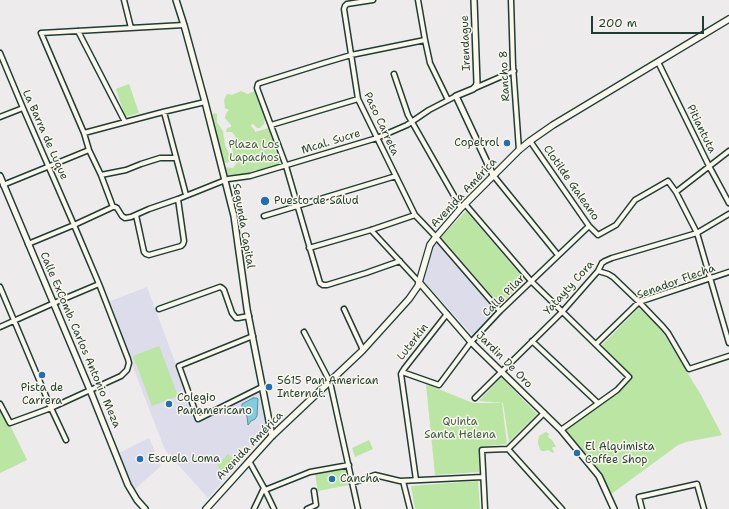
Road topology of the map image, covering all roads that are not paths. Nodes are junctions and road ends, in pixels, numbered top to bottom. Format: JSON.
{"nodes":[{"id":1,"x":124,"y":0,"type":"edge"},
{"id":2,"x":176,"y":0,"type":"edge"},
{"id":3,"x":373,"y":0,"type":"edge"},
{"id":4,"x":418,"y":0,"type":"edge"},
{"id":5,"x":474,"y":0,"type":"edge"},
{"id":6,"x":511,"y":0,"type":"edge"},
{"id":7,"x":729,"y":19,"type":"edge"},
{"id":8,"x":184,"y":25,"type":"junction"},
{"id":9,"x":131,"y":28,"type":"junction"},
{"id":10,"x":78,"y":31,"type":"junction"},
{"id":11,"x":425,"y":40,"type":"junction"},
{"id":12,"x":0,"y":53,"type":"edge"},
{"id":13,"x":351,"y":56,"type":"junction"},
{"id":14,"x":658,"y":62,"type":"junction"},
{"id":15,"x":514,"y":71,"type":"junction"},
{"id":16,"x":394,"y":74,"type":"dead end"},
{"id":17,"x":473,"y":89,"type":"junction"},
{"id":18,"x":456,"y":96,"type":"junction"},
{"id":19,"x":358,"y":99,"type":"junction"},
{"id":20,"x":448,"y":100,"type":"junction"},
{"id":21,"x":205,"y":102,"type":"junction"},
{"id":22,"x":23,"y":108,"type":"junction"},
{"id":23,"x":164,"y":112,"type":"junction"},
{"id":24,"x":0,"y":117,"type":"edge"},
{"id":25,"x":125,"y":122,"type":"junction"},
{"id":26,"x":412,"y":122,"type":"junction"},
{"id":27,"x":271,"y":125,"type":"junction"},
{"id":28,"x":84,"y":133,"type":"junction"},
{"id":29,"x":377,"y":138,"type":"junction"},
{"id":30,"x":530,"y":141,"type":"junction"},
{"id":31,"x":89,"y":150,"type":"junction"},
{"id":32,"x":519,"y":150,"type":"junction"},
{"id":33,"x":729,"y":151,"type":"edge"},
{"id":34,"x":176,"y":158,"type":"junction"},
{"id":35,"x":48,"y":166,"type":"junction"},
{"id":36,"x":286,"y":166,"type":"junction"},
{"id":37,"x":709,"y":166,"type":"junction"},
{"id":38,"x":101,"y":175,"type":"junction"},
{"id":39,"x":493,"y":175,"type":"junction"},
{"id":40,"x":0,"y":176,"type":"edge"},
{"id":41,"x":396,"y":176,"type":"junction"},
{"id":42,"x":225,"y":180,"type":"junction"},
{"id":43,"x":3,"y":184,"type":"junction"},
{"id":44,"x":676,"y":192,"type":"junction"},
{"id":45,"x":186,"y":195,"type":"junction"},
{"id":46,"x":178,"y":199,"type":"junction"},
{"id":47,"x":729,"y":203,"type":"edge"},
{"id":48,"x":298,"y":206,"type":"junction"},
{"id":49,"x":463,"y":206,"type":"junction"},
{"id":50,"x":113,"y":207,"type":"junction"},
{"id":51,"x":729,"y":214,"type":"edge"},
{"id":52,"x":136,"y":215,"type":"junction"},
{"id":53,"x":264,"y":216,"type":"dead end"},
{"id":54,"x":415,"y":216,"type":"junction"},
{"id":55,"x":74,"y":225,"type":"junction"},
{"id":56,"x":589,"y":226,"type":"junction"},
{"id":57,"x":371,"y":230,"type":"junction"},
{"id":58,"x":697,"y":232,"type":"junction"},
{"id":59,"x":436,"y":237,"type":"junction"},
{"id":60,"x":28,"y":244,"type":"junction"},
{"id":61,"x":309,"y":248,"type":"junction"},
{"id":62,"x":558,"y":255,"type":"junction"},
{"id":63,"x":400,"y":261,"type":"junction"},
{"id":64,"x":598,"y":271,"type":"junction"},
{"id":65,"x":729,"y":272,"type":"edge"},
{"id":66,"x":711,"y":278,"type":"junction"},
{"id":67,"x":531,"y":281,"type":"junction"},
{"id":68,"x":419,"y":282,"type":"junction"},
{"id":69,"x":99,"y":284,"type":"junction"},
{"id":70,"x":0,"y":287,"type":"edge"},
{"id":71,"x":639,"y":302,"type":"junction"},
{"id":72,"x":54,"y":303,"type":"junction"},
{"id":73,"x":159,"y":309,"type":"dead end"},
{"id":74,"x":344,"y":309,"type":"dead end"},
{"id":75,"x":500,"y":311,"type":"junction"},
{"id":76,"x":562,"y":312,"type":"junction"},
{"id":77,"x":447,"y":314,"type":"junction"},
{"id":78,"x":249,"y":316,"type":"junction"},
{"id":79,"x":15,"y":321,"type":"junction"},
{"id":80,"x":0,"y":327,"type":"edge"},
{"id":81,"x":304,"y":332,"type":"dead end"},
{"id":82,"x":253,"y":336,"type":"junction"},
{"id":83,"x":532,"y":341,"type":"junction"},
{"id":84,"x":471,"y":342,"type":"junction"},
{"id":85,"x":729,"y":343,"type":"edge"},
{"id":86,"x":596,"y":344,"type":"junction"},
{"id":87,"x":363,"y":350,"type":"junction"},
{"id":88,"x":729,"y":356,"type":"edge"},
{"id":89,"x":402,"y":372,"type":"junction"},
{"id":90,"x":501,"y":372,"type":"junction"},
{"id":91,"x":330,"y":382,"type":"junction"},
{"id":92,"x":262,"y":387,"type":"junction"},
{"id":93,"x":90,"y":390,"type":"junction"},
{"id":94,"x":475,"y":398,"type":"dead end"},
{"id":95,"x":598,"y":403,"type":"junction"},
{"id":96,"x":0,"y":404,"type":"edge"},
{"id":97,"x":51,"y":408,"type":"junction"},
{"id":98,"x":544,"y":413,"type":"junction"},
{"id":99,"x":561,"y":430,"type":"junction"},
{"id":100,"x":272,"y":436,"type":"junction"},
{"id":101,"x":66,"y":440,"type":"dead end"},
{"id":102,"x":508,"y":449,"type":"junction"},
{"id":103,"x":248,"y":461,"type":"junction"},
{"id":104,"x":348,"y":465,"type":"junction"},
{"id":105,"x":483,"y":477,"type":"junction"},
{"id":106,"x":416,"y":480,"type":"junction"},
{"id":107,"x":403,"y":481,"type":"junction"},
{"id":108,"x":352,"y":483,"type":"junction"},
{"id":109,"x":265,"y":489,"type":"junction"},
{"id":110,"x":314,"y":491,"type":"dead end"},
{"id":111,"x":611,"y":508,"type":"edge"},
{"id":112,"x":146,"y":509,"type":"edge"},
{"id":113,"x":206,"y":509,"type":"edge"},
{"id":114,"x":254,"y":509,"type":"edge"},
{"id":115,"x":274,"y":509,"type":"edge"},
{"id":116,"x":307,"y":509,"type":"edge"},
{"id":117,"x":358,"y":509,"type":"edge"},
{"id":118,"x":410,"y":509,"type":"edge"},
{"id":119,"x":485,"y":509,"type":"edge"},
{"id":120,"x":562,"y":509,"type":"edge"},
{"id":121,"x":642,"y":509,"type":"edge"},
{"id":122,"x":704,"y":509,"type":"edge"}],
"edges":[{"from":1,"to":9,"type":"street"},
{"from":2,"to":8,"type":"street","name":"Segunda Capital"},
{"from":3,"to":13,"type":"street","name":"Paso Carreta"},
{"from":4,"to":11,"type":"street"},
{"from":5,"to":17,"type":"street","name":"Irendague"},
{"from":6,"to":15,"type":"street","name":"Rancho 8"},
{"from":7,"to":14,"type":"main road","name":"Avenida América"},
{"from":8,"to":9,"type":"street"},
{"from":8,"to":21,"type":"street","name":"Segunda Capital"},
{"from":9,"to":10,"type":"street"},
{"from":10,"to":25,"type":"street"},
{"from":10,"to":28,"type":"street"},
{"from":11,"to":13,"type":"street"},
{"from":11,"to":20,"type":"street"},
{"from":12,"to":22,"type":"street","name":"La Barra de Luque"},
{"from":13,"to":19,"type":"street","name":"Paso Carreta"},
{"from":13,"to":27,"type":"street"},
{"from":14,"to":30,"type":"main road","name":"Avenida América"},
{"from":14,"to":37,"type":"street","name":"Pitiantuta"},
{"from":15,"to":17,"type":"street"},
{"from":15,"to":32,"type":"street","name":"Rancho 8"},
{"from":16,"to":26,"type":"street"},
{"from":17,"to":18,"type":"street"},
{"from":18,"to":20,"type":"street","name":"Mcal. Sucre"},
{"from":18,"to":39,"type":"street"},
{"from":19,"to":27,"type":"street"},
{"from":19,"to":29,"type":"street","name":"Paso Carreta"},
{"from":20,"to":26,"type":"street","name":"Mcal. Sucre"},
{"from":21,"to":23,"type":"street"},
{"from":21,"to":42,"type":"street","name":"Segunda Capital"},
{"from":22,"to":24,"type":"street"},
{"from":22,"to":35,"type":"street","name":"La Barra de Luque"},
{"from":23,"to":25,"type":"street"},
{"from":23,"to":34,"type":"street"},
{"from":25,"to":28,"type":"street"},
{"from":26,"to":29,"type":"street","name":"Mcal. Sucre"},
{"from":26,"to":49,"type":"street"},
{"from":27,"to":36,"type":"street"},
{"from":28,"to":31,"type":"street"},
{"from":29,"to":36,"type":"street","name":"Mcal. Sucre"},
{"from":29,"to":41,"type":"street","name":"Paso Carreta"},
{"from":30,"to":32,"type":"main road","name":"Avenida América"},
{"from":30,"to":56,"type":"street","name":"Clotilde Galeano"},
{"from":31,"to":35,"type":"street"},
{"from":31,"to":38,"type":"street"},
{"from":32,"to":39,"type":"main road","name":"Avenida América"},
{"from":33,"to":37,"type":"street"},
{"from":34,"to":38,"type":"street"},
{"from":34,"to":45,"type":"street"},
{"from":35,"to":43,"type":"street"},
{"from":35,"to":55,"type":"street","name":"La Barra de Luque"},
{"from":36,"to":42,"type":"street","name":"Mcal. Sucre"},
{"from":36,"to":48,"type":"street"},
{"from":37,"to":44,"type":"street"},
{"from":37,"to":47,"type":"street","name":"Pitiantuta"},
{"from":38,"to":50,"type":"street"},
{"from":39,"to":49,"type":"main road","name":"Avenida América"},
{"from":39,"to":62,"type":"street"},
{"from":40,"to":43,"type":"street","name":"Calle ExComb. Carlos Antonio Meza"},
{"from":41,"to":48,"type":"street"},
{"from":41,"to":54,"type":"street","name":"Paso Carreta"},
{"from":42,"to":45,"type":"street","name":"Mcal. Sucre"},
{"from":42,"to":78,"type":"street","name":"Segunda Capital"},
{"from":43,"to":60,"type":"street","name":"Calle ExComb. Carlos Antonio Meza"},
{"from":44,"to":56,"type":"street","name":"Clotilde Galeano"},
{"from":44,"to":58,"type":"street"},
{"from":45,"to":46,"type":"street","name":"Mcal. Sucre"},
{"from":46,"to":52,"type":"street","name":"Mcal. Sucre"},
{"from":46,"to":52,"type":"street"},
{"from":48,"to":53,"type":"street"},
{"from":48,"to":61,"type":"street"},
{"from":49,"to":59,"type":"main road","name":"Avenida América"},
{"from":49,"to":67,"type":"street"},
{"from":50,"to":52,"type":"street"},
{"from":50,"to":55,"type":"street"},
{"from":51,"to":58,"type":"street","name":"Yatayty Cora"},
{"from":54,"to":57,"type":"street"},
{"from":54,"to":59,"type":"street","name":"Paso Carreta"},
{"from":55,"to":60,"type":"street"},
{"from":55,"to":69,"type":"street","name":"La Barra de Luque"},
{"from":56,"to":62,"type":"street","name":"Calle Pilar"},
{"from":57,"to":61,"type":"street"},
{"from":57,"to":63,"type":"street","name":"Jardin De Oro"},
{"from":58,"to":64,"type":"street","name":"Yatayty Cora"},
{"from":58,"to":66,"type":"street"},
{"from":59,"to":68,"type":"main road","name":"Avenida América"},
{"from":59,"to":75,"type":"street","name":"Paso Carreta"},
{"from":60,"to":72,"type":"street","name":"Calle ExComb. Carlos Antonio Meza"},
{"from":61,"to":63,"type":"street"},
{"from":62,"to":67,"type":"street","name":"Calle Pilar"},
{"from":63,"to":68,"type":"street","name":"Jardin De Oro"},
{"from":64,"to":71,"type":"street"},
{"from":64,"to":76,"type":"street","name":"Yatayty Cora"},
{"from":65,"to":66,"type":"street","name":"Senador Flecha"},
{"from":66,"to":71,"type":"street","name":"Senador Flecha"},
{"from":66,"to":85,"type":"street"},
{"from":67,"to":75,"type":"street","name":"Calle Pilar"},
{"from":67,"to":76,"type":"street"},
{"from":68,"to":77,"type":"street","name":"Jardin De Oro"},
{"from":68,"to":87,"type":"main road","name":"Avenida América"},
{"from":69,"to":72,"type":"street"},
{"from":69,"to":93,"type":"street","name":"La Barra de Luque"},
{"from":70,"to":79,"type":"street"},
{"from":71,"to":86,"type":"street","name":"Senador Flecha"},
{"from":71,"to":88,"type":"street"},
{"from":72,"to":79,"type":"street"},
{"from":72,"to":93,"type":"street","name":"Calle ExComb. Carlos Antonio Meza"},
{"from":73,"to":78,"type":"street"},
{"from":74,"to":87,"type":"street"},
{"from":75,"to":84,"type":"street","name":"Calle Pilar"},
{"from":76,"to":83,"type":"street","name":"Yatayty Cora"},
{"from":76,"to":86,"type":"street"},
{"from":77,"to":84,"type":"street","name":"Jardin De Oro"},
{"from":77,"to":89,"type":"street","name":"Luterkin"},
{"from":78,"to":82,"type":"street","name":"Segunda Capital"},
{"from":79,"to":80,"type":"street"},
{"from":79,"to":97,"type":"street"},
{"from":81,"to":91,"type":"street"},
{"from":82,"to":92,"type":"street","name":"Segunda Capital"},
{"from":82,"to":92,"type":"street"},
{"from":83,"to":90,"type":"street","name":"Yatayty Cora"},
{"from":83,"to":95,"type":"street"},
{"from":84,"to":89,"type":"street","name":"Calle Pilar"},
{"from":84,"to":90,"type":"street","name":"Jardin De Oro"},
{"from":86,"to":95,"type":"street"},
{"from":87,"to":91,"type":"main road","name":"Avenida América"},
{"from":89,"to":106,"type":"street","name":"Luterkin"},
{"from":90,"to":94,"type":"street","name":"Yatayty Cora"},
{"from":90,"to":98,"type":"street","name":"Jardin De Oro"},
{"from":91,"to":100,"type":"main road","name":"Avenida América"},
{"from":91,"to":104,"type":"street"},
{"from":92,"to":100,"type":"street","name":"Segunda Capital"},
{"from":93,"to":97,"type":"street","name":"La Barra de Luque"},
{"from":93,"to":112,"type":"street","name":"Calle ExComb. Carlos Antonio Meza"},
{"from":95,"to":99,"type":"street"},
{"from":96,"to":97,"type":"street","name":"La Barra de Luque"},
{"from":97,"to":101,"type":"street"},
{"from":98,"to":99,"type":"street","name":"Jardin De Oro"},
{"from":98,"to":102,"type":"street"},
{"from":99,"to":111,"type":"street","name":"Jardin De Oro"},
{"from":100,"to":103,"type":"main road","name":"Avenida América"},
{"from":102,"to":105,"type":"street"},
{"from":102,"to":120,"type":"street"},
{"from":103,"to":109,"type":"street"},
{"from":103,"to":113,"type":"main road","name":"Avenida América"},
{"from":104,"to":108,"type":"street"},
{"from":104,"to":109,"type":"street"},
{"from":105,"to":106,"type":"street"},
{"from":105,"to":119,"type":"street"},
{"from":106,"to":107,"type":"street"},
{"from":107,"to":108,"type":"street"},
{"from":107,"to":118,"type":"street"},
{"from":108,"to":117,"type":"street"},
{"from":109,"to":114,"type":"street"},
{"from":109,"to":115,"type":"street"},
{"from":110,"to":116,"type":"street"},
{"from":121,"to":122,"type":"street"}]}
